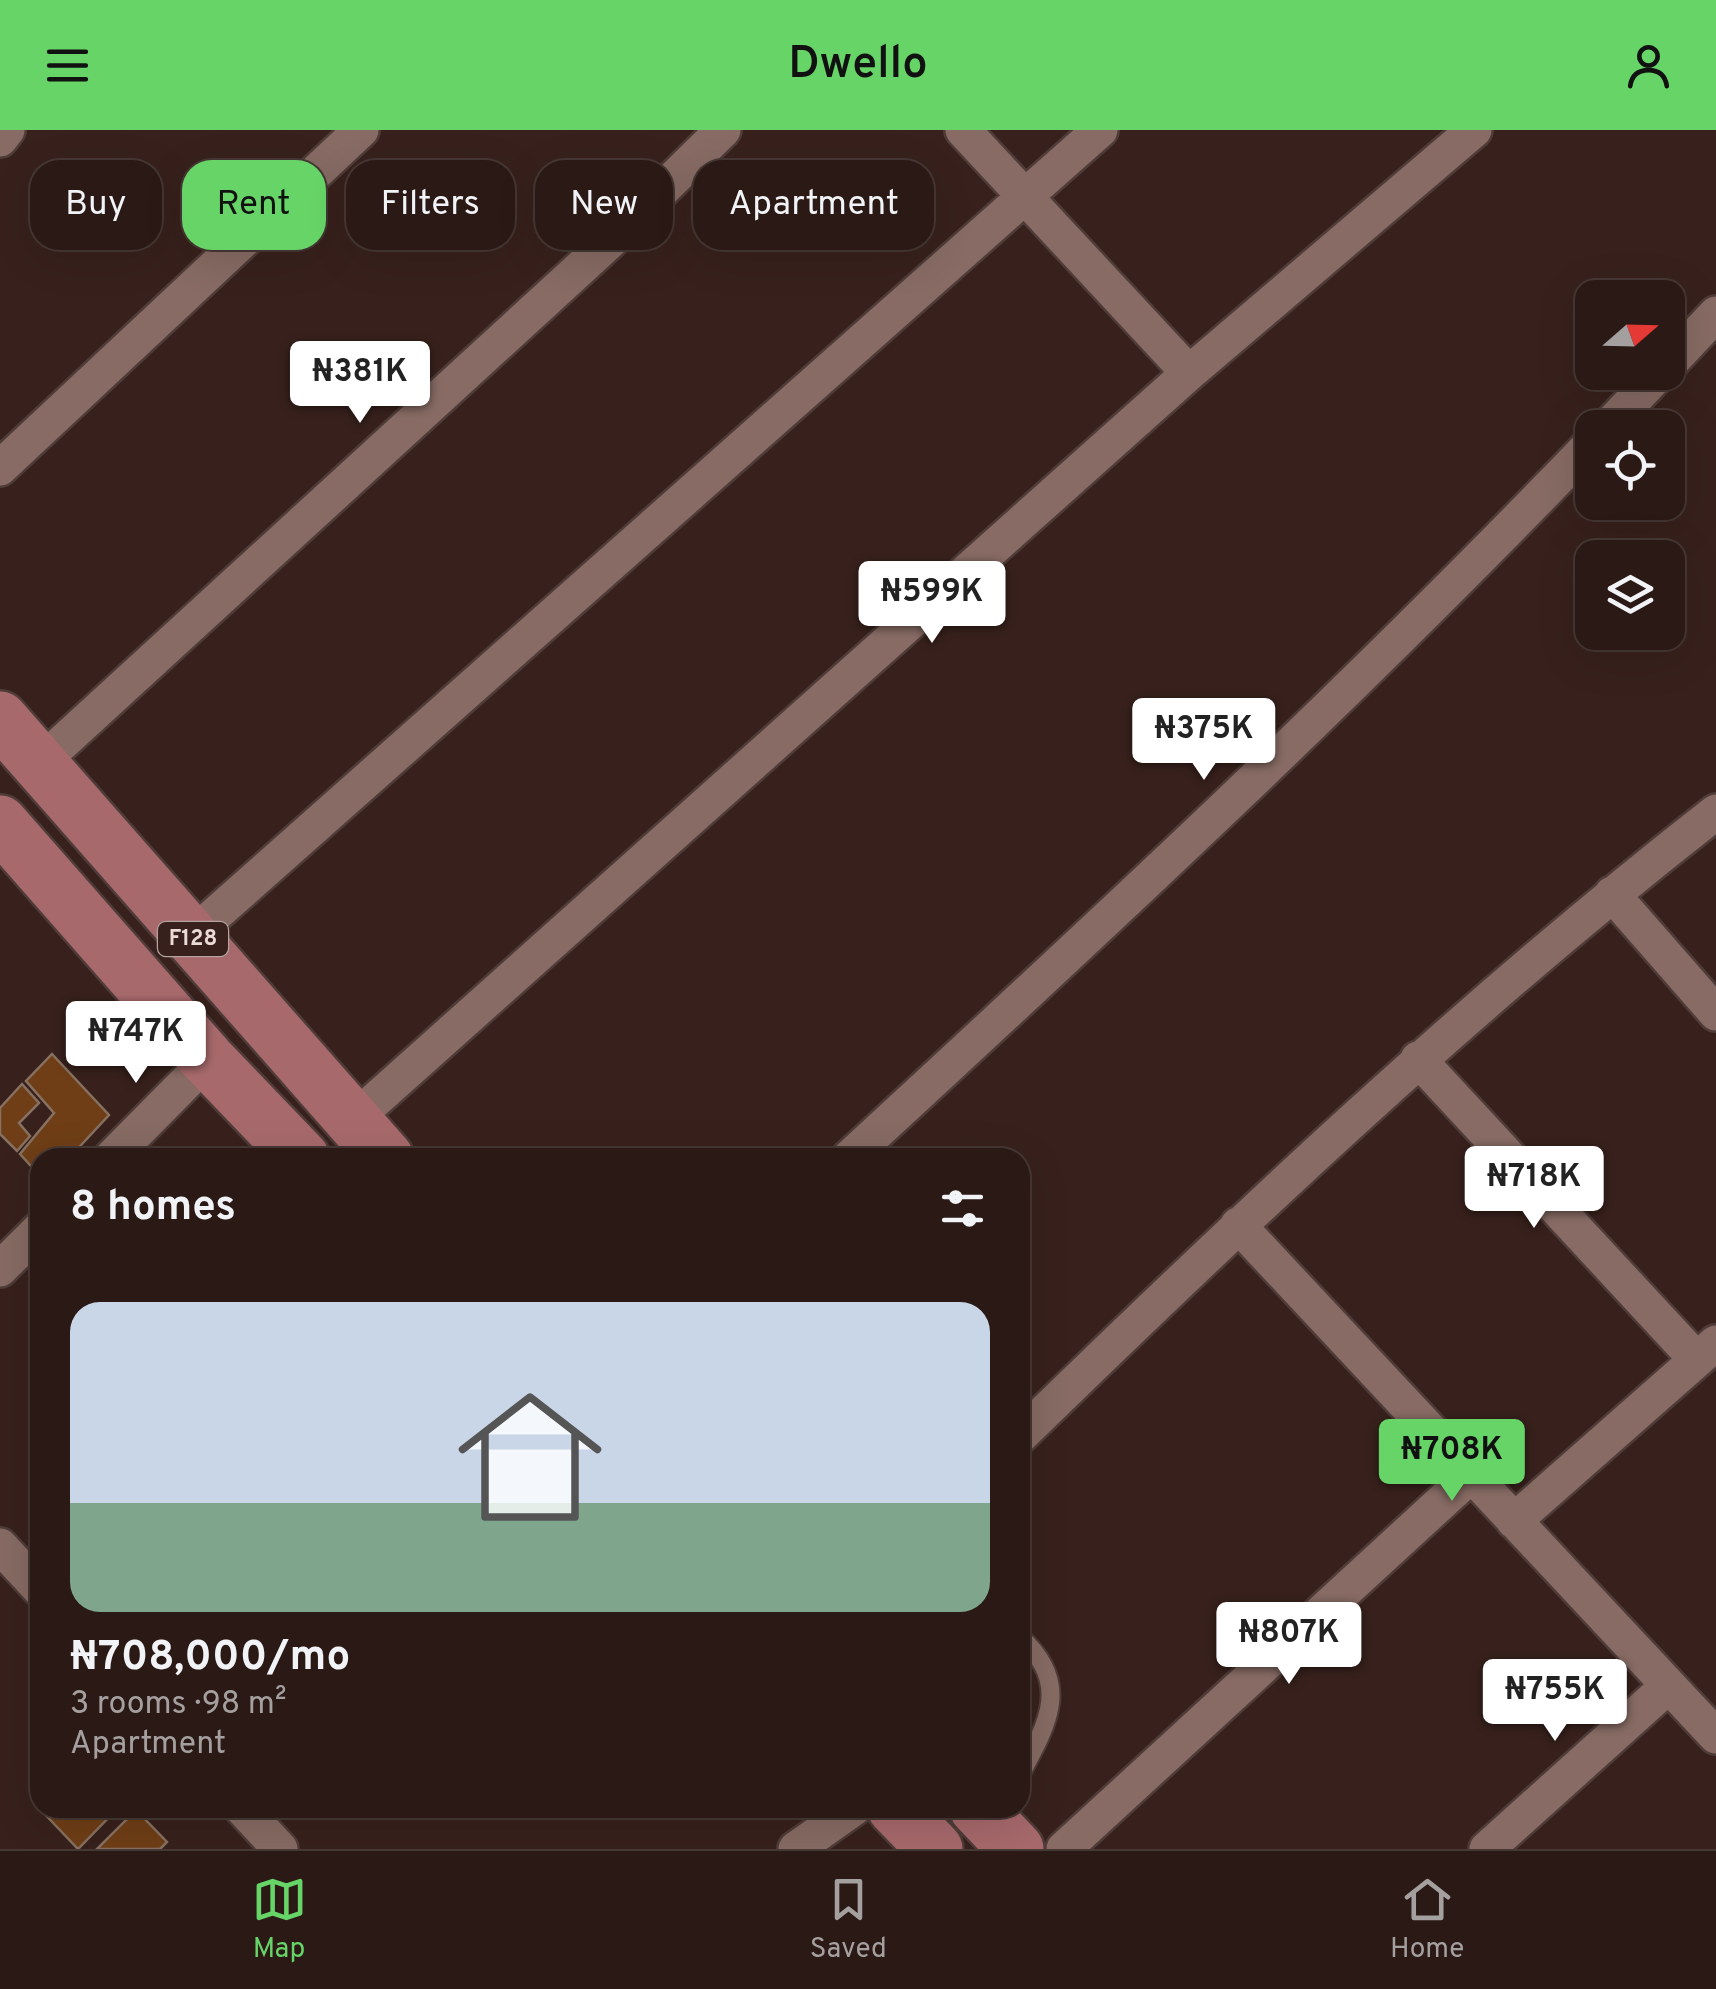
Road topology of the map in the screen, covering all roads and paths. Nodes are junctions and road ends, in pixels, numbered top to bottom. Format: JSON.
{"nodes":[{"id":1,"x":8,"y":130,"type":"edge"},
{"id":2,"x":362,"y":130,"type":"edge"},
{"id":3,"x":723,"y":130,"type":"edge"},
{"id":4,"x":963,"y":130,"type":"edge"},
{"id":5,"x":1100,"y":130,"type":"edge"},
{"id":6,"x":1474,"y":130,"type":"edge"},
{"id":7,"x":0,"y":139,"type":"edge"},
{"id":8,"x":1023,"y":198,"type":"junction"},
{"id":9,"x":1716,"y":314,"type":"edge"},
{"id":10,"x":1685,"y":347,"type":"edge"},
{"id":11,"x":1188,"y":372,"type":"junction"},
{"id":12,"x":1643,"y":390,"type":"edge"},
{"id":13,"x":1624,"y":410,"type":"edge"},
{"id":14,"x":1575,"y":461,"type":"edge"},
{"id":15,"x":0,"y":468,"type":"edge"},
{"id":16,"x":0,"y":719,"type":"edge"},
{"id":17,"x":38,"y":764,"type":"junction"},
{"id":18,"x":1716,"y":812,"type":"edge"},
{"id":19,"x":0,"y":824,"type":"edge"},
{"id":20,"x":1612,"y":894,"type":"junction"},
{"id":21,"x":190,"y":936,"type":"junction"},
{"id":22,"x":1716,"y":1013,"type":"edge"},
{"id":23,"x":1418,"y":1058,"type":"junction"},
{"id":24,"x":208,"y":1060,"type":"junction"},
{"id":25,"x":370,"y":1139,"type":"edge"},
{"id":26,"x":121,"y":1148,"type":"edge"},
{"id":27,"x":292,"y":1148,"type":"edge"},
{"id":28,"x":859,"y":1148,"type":"edge"},
{"id":29,"x":1238,"y":1225,"type":"junction"},
{"id":30,"x":30,"y":1239,"type":"edge"},
{"id":31,"x":0,"y":1269,"type":"edge"},
{"id":32,"x":1706,"y":1351,"type":"edge"},
{"id":33,"x":1030,"y":1426,"type":"edge"},
{"id":34,"x":1470,"y":1476,"type":"junction"},
{"id":35,"x":1514,"y":1522,"type":"junction"},
{"id":36,"x":0,"y":1546,"type":"edge"},
{"id":37,"x":30,"y":1578,"type":"edge"},
{"id":38,"x":1030,"y":1646,"type":"edge"},
{"id":39,"x":1667,"y":1687,"type":"junction"},
{"id":40,"x":1716,"y":1736,"type":"edge"},
{"id":41,"x":1030,"y":1756,"type":"edge"},
{"id":42,"x":251,"y":1818,"type":"edge"},
{"id":43,"x":840,"y":1818,"type":"edge"},
{"id":44,"x":905,"y":1818,"type":"edge"},
{"id":45,"x":280,"y":1849,"type":"edge"},
{"id":46,"x":796,"y":1849,"type":"edge"},
{"id":47,"x":935,"y":1849,"type":"edge"},
{"id":48,"x":1064,"y":1849,"type":"edge"},
{"id":49,"x":1488,"y":1849,"type":"edge"}],
"edges":[{"from":1,"to":7,"type":"street"},
{"from":2,"to":15,"type":"street"},
{"from":3,"to":17,"type":"street"},
{"from":4,"to":8,"type":"street"},
{"from":5,"to":8,"type":"street"},
{"from":6,"to":11,"type":"street"},
{"from":8,"to":11,"type":"street"},
{"from":8,"to":21,"type":"street"},
{"from":9,"to":10,"type":"street"},
{"from":11,"to":25,"type":"street"},
{"from":12,"to":13,"type":"street"},
{"from":14,"to":28,"type":"street"},
{"from":16,"to":17,"type":"main road","number":"F128"},
{"from":17,"to":21,"type":"main road","number":"F128"},
{"from":18,"to":20,"type":"street"},
{"from":19,"to":24,"type":"main road","number":"F128"},
{"from":20,"to":22,"type":"street"},
{"from":20,"to":23,"type":"street"},
{"from":21,"to":25,"type":"main road","number":"F128"},
{"from":23,"to":29,"type":"street"},
{"from":23,"to":32,"type":"street"},
{"from":24,"to":26,"type":"street"},
{"from":24,"to":27,"type":"main road","number":"F128"},
{"from":29,"to":33,"type":"street"},
{"from":29,"to":34,"type":"street"},
{"from":30,"to":31,"type":"street"},
{"from":32,"to":35,"type":"street"},
{"from":34,"to":35,"type":"street"},
{"from":34,"to":48,"type":"street"},
{"from":35,"to":39,"type":"street"},
{"from":36,"to":37,"type":"street"},
{"from":38,"to":41,"type":"lane"},
{"from":39,"to":40,"type":"street"},
{"from":39,"to":49,"type":"street"},
{"from":42,"to":45,"type":"street"},
{"from":43,"to":46,"type":"street"},
{"from":44,"to":47,"type":"main road"}]}
